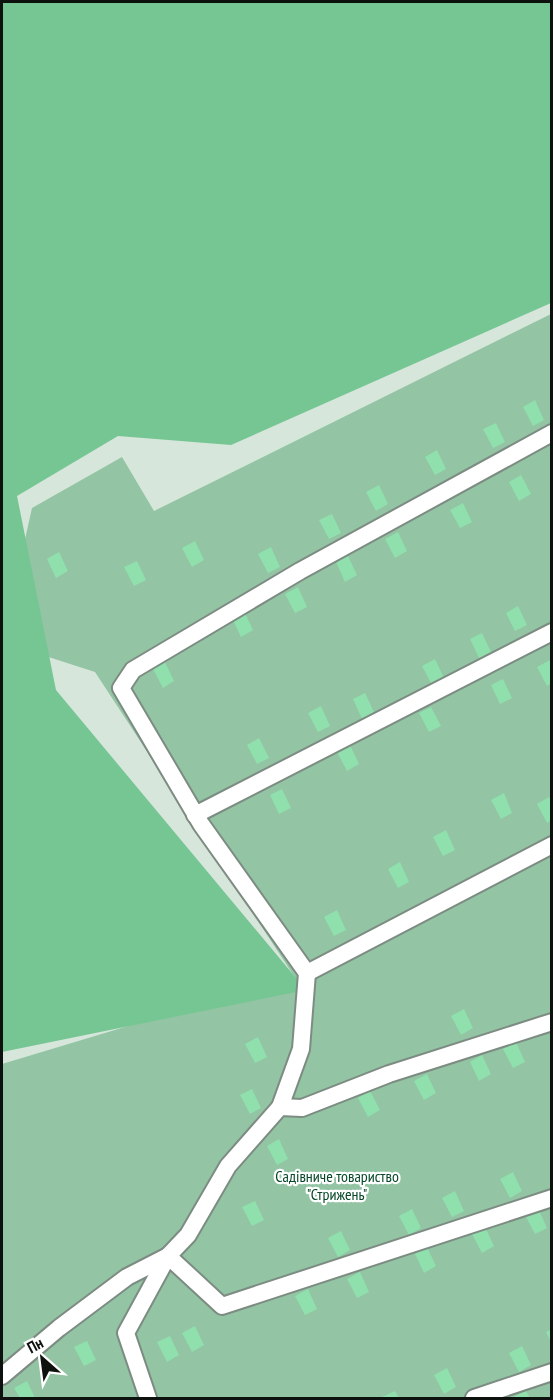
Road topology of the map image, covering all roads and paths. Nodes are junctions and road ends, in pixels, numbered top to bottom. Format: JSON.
{"nodes":[{"id":1,"x":552,"y":433,"type":"edge"},
{"id":2,"x":552,"y":632,"type":"edge"},
{"id":3,"x":195,"y":815,"type":"junction"},
{"id":4,"x":552,"y":845,"type":"edge"},
{"id":5,"x":307,"y":973,"type":"junction"},
{"id":6,"x":552,"y":1022,"type":"edge"},
{"id":7,"x":280,"y":1107,"type":"junction"},
{"id":8,"x":552,"y":1198,"type":"edge"},
{"id":9,"x":168,"y":1256,"type":"junction"},
{"id":10,"x":552,"y":1372,"type":"edge"},
{"id":11,"x":2,"y":1376,"type":"edge"},
{"id":12,"x":148,"y":1398,"type":"edge"},
{"id":13,"x":474,"y":1398,"type":"edge"}],
"edges":[{"from":1,"to":3,"type":"street"},
{"from":2,"to":3,"type":"street"},
{"from":3,"to":5,"type":"street"},
{"from":4,"to":5,"type":"street"},
{"from":5,"to":7,"type":"street"},
{"from":6,"to":7,"type":"street"},
{"from":7,"to":9,"type":"street"},
{"from":8,"to":9,"type":"street"},
{"from":9,"to":11,"type":"street"},
{"from":9,"to":12,"type":"street"},
{"from":10,"to":13,"type":"street"}]}
